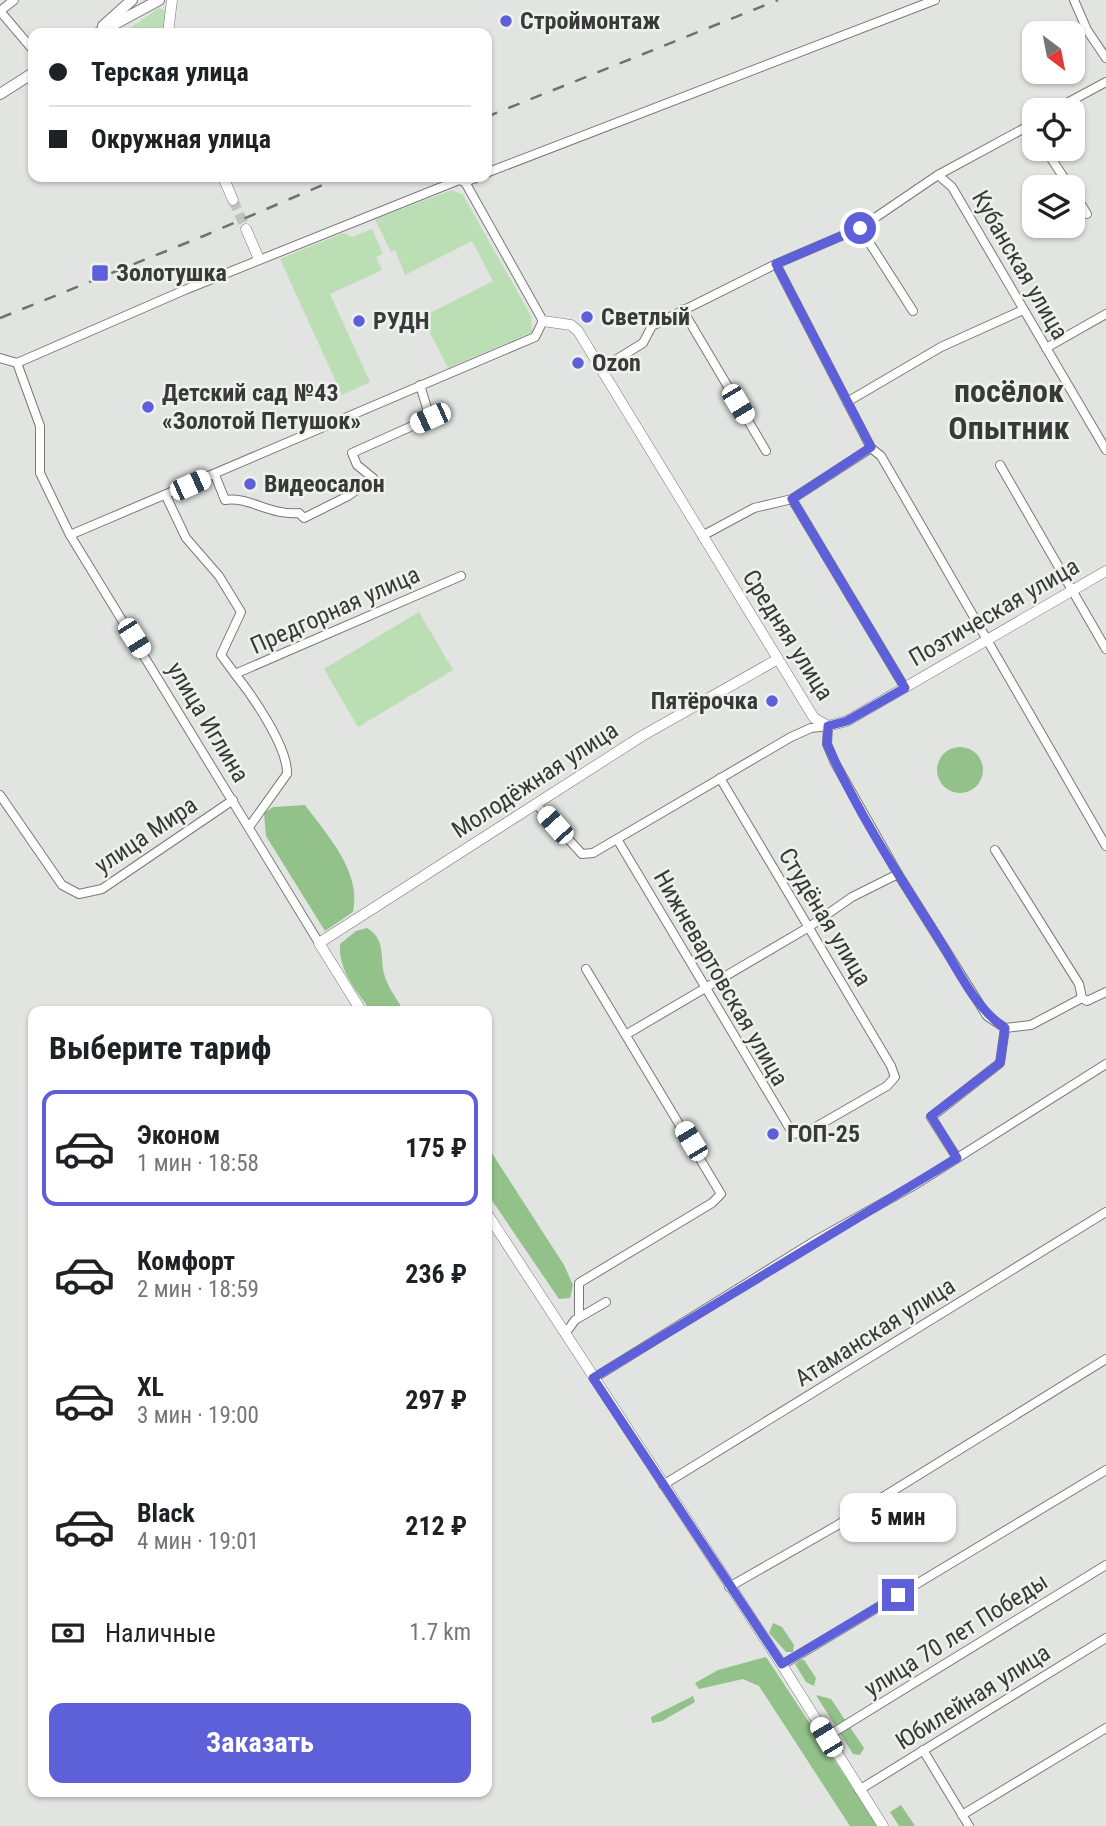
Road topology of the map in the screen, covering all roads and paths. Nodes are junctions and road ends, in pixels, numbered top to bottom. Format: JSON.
{"nodes":[{"id":1,"x":14,"y":0,"type":"edge"},
{"id":2,"x":132,"y":0,"type":"edge"},
{"id":3,"x":159,"y":0,"type":"edge"},
{"id":4,"x":172,"y":0,"type":"edge"},
{"id":5,"x":935,"y":0,"type":"edge"},
{"id":6,"x":1074,"y":0,"type":"edge"},
{"id":7,"x":0,"y":11,"type":"edge"},
{"id":8,"x":102,"y":28,"type":"edge"},
{"id":9,"x":106,"y":28,"type":"edge"},
{"id":10,"x":169,"y":28,"type":"edge"},
{"id":11,"x":28,"y":44,"type":"edge"},
{"id":12,"x":1106,"y":58,"type":"edge"},
{"id":13,"x":28,"y":75,"type":"edge"},
{"id":14,"x":1106,"y":82,"type":"edge"},
{"id":15,"x":0,"y":94,"type":"edge"},
{"id":16,"x":1076,"y":98,"type":"edge"},
{"id":17,"x":1022,"y":133,"type":"edge"},
{"id":18,"x":492,"y":171,"type":"edge"},
{"id":19,"x":938,"y":175,"type":"junction"},
{"id":20,"x":225,"y":182,"type":"edge"},
{"id":21,"x":454,"y":182,"type":"edge"},
{"id":22,"x":465,"y":182,"type":"edge"},
{"id":23,"x":233,"y":200,"type":"tunnel mouth"},
{"id":24,"x":1085,"y":211,"type":"edge"},
{"id":25,"x":1087,"y":214,"type":"dead end"},
{"id":26,"x":860,"y":228,"type":"junction"},
{"id":27,"x":246,"y":229,"type":"tunnel mouth"},
{"id":28,"x":259,"y":259,"type":"junction"},
{"id":29,"x":776,"y":264,"type":"junction"},
{"id":30,"x":682,"y":309,"type":"junction"},
{"id":31,"x":1023,"y":310,"type":"junction"},
{"id":32,"x":912,"y":311,"type":"dead end"},
{"id":33,"x":1106,"y":314,"type":"edge"},
{"id":34,"x":543,"y":321,"type":"junction"},
{"id":35,"x":1046,"y":348,"type":"junction"},
{"id":36,"x":0,"y":358,"type":"edge"},
{"id":37,"x":17,"y":363,"type":"junction"},
{"id":38,"x":601,"y":369,"type":"junction"},
{"id":39,"x":420,"y":384,"type":"junction"},
{"id":40,"x":847,"y":402,"type":"junction"},
{"id":41,"x":871,"y":447,"type":"junction"},
{"id":42,"x":1106,"y":450,"type":"edge"},
{"id":43,"x":766,"y":451,"type":"dead end"},
{"id":44,"x":1000,"y":465,"type":"dead end"},
{"id":45,"x":215,"y":475,"type":"junction"},
{"id":46,"x":166,"y":496,"type":"junction"},
{"id":47,"x":792,"y":499,"type":"junction"},
{"id":48,"x":70,"y":535,"type":"junction"},
{"id":49,"x":702,"y":536,"type":"junction"},
{"id":50,"x":1106,"y":571,"type":"edge"},
{"id":51,"x":460,"y":576,"type":"dead end"},
{"id":52,"x":1071,"y":590,"type":"junction"},
{"id":53,"x":986,"y":640,"type":"junction"},
{"id":54,"x":1106,"y":649,"type":"edge"},
{"id":55,"x":778,"y":659,"type":"junction"},
{"id":56,"x":235,"y":674,"type":"junction"},
{"id":57,"x":905,"y":688,"type":"junction"},
{"id":58,"x":828,"y":726,"type":"junction"},
{"id":59,"x":720,"y":778,"type":"junction"},
{"id":60,"x":0,"y":795,"type":"edge"},
{"id":61,"x":233,"y":800,"type":"junction"},
{"id":62,"x":537,"y":805,"type":"junction"},
{"id":63,"x":249,"y":827,"type":"junction"},
{"id":64,"x":617,"y":839,"type":"junction"},
{"id":65,"x":1106,"y":846,"type":"edge"},
{"id":66,"x":995,"y":849,"type":"dead end"},
{"id":67,"x":898,"y":874,"type":"junction"},
{"id":68,"x":809,"y":927,"type":"junction"},
{"id":69,"x":319,"y":943,"type":"junction"},
{"id":70,"x":586,"y":969,"type":"dead end"},
{"id":71,"x":706,"y":987,"type":"junction"},
{"id":72,"x":1106,"y":992,"type":"edge"},
{"id":73,"x":1084,"y":999,"type":"junction"},
{"id":74,"x":358,"y":1006,"type":"edge"},
{"id":75,"x":1005,"y":1028,"type":"junction"},
{"id":76,"x":627,"y":1034,"type":"junction"},
{"id":77,"x":1106,"y":1064,"type":"edge"},
{"id":78,"x":793,"y":1135,"type":"joint"},
{"id":79,"x":957,"y":1158,"type":"junction"},
{"id":80,"x":1106,"y":1212,"type":"edge"},
{"id":81,"x":492,"y":1221,"type":"edge"},
{"id":82,"x":606,"y":1302,"type":"dead end"},
{"id":83,"x":579,"y":1317,"type":"junction"},
{"id":84,"x":565,"y":1334,"type":"junction"},
{"id":85,"x":1106,"y":1359,"type":"edge"},
{"id":86,"x":593,"y":1378,"type":"junction"},
{"id":87,"x":1106,"y":1470,"type":"edge"},
{"id":88,"x":663,"y":1485,"type":"junction"},
{"id":89,"x":1106,"y":1565,"type":"edge"},
{"id":90,"x":729,"y":1587,"type":"junction"},
{"id":91,"x":1106,"y":1637,"type":"edge"},
{"id":92,"x":782,"y":1664,"type":"junction"},
{"id":93,"x":1106,"y":1728,"type":"edge"},
{"id":94,"x":826,"y":1737,"type":"junction"},
{"id":95,"x":923,"y":1750,"type":"junction"},
{"id":96,"x":859,"y":1790,"type":"junction"},
{"id":97,"x":962,"y":1815,"type":"junction"},
{"id":98,"x":883,"y":1826,"type":"edge"},
{"id":99,"x":969,"y":1826,"type":"edge"}],
"edges":[{"from":1,"to":7,"type":"street"},
{"from":2,"to":8,"type":"main road"},
{"from":3,"to":9,"type":"main road"},
{"from":4,"to":10,"type":"street"},
{"from":5,"to":18,"type":"street"},
{"from":6,"to":12,"type":"street"},
{"from":7,"to":11,"type":"street"},
{"from":13,"to":15,"type":"main road"},
{"from":14,"to":16,"type":"street"},
{"from":17,"to":19,"type":"street"},
{"from":19,"to":26,"type":"street"},
{"from":19,"to":31,"type":"street","name":"Кубанская улица"},
{"from":20,"to":23,"type":"street"},
{"from":21,"to":28,"type":"street"},
{"from":22,"to":34,"type":"street"},
{"from":24,"to":25,"type":"street"},
{"from":26,"to":29,"type":"street"},
{"from":26,"to":32,"type":"street"},
{"from":27,"to":28,"type":"street"},
{"from":28,"to":37,"type":"street"},
{"from":29,"to":30,"type":"street"},
{"from":29,"to":40,"type":"street"},
{"from":30,"to":38,"type":"street"},
{"from":30,"to":43,"type":"street"},
{"from":31,"to":35,"type":"street","name":"Кубанская улица"},
{"from":31,"to":40,"type":"street"},
{"from":33,"to":35,"type":"street"},
{"from":34,"to":38,"type":"street","name":"Средняя улица"},
{"from":34,"to":39,"type":"street"},
{"from":35,"to":42,"type":"street","name":"Кубанская улица"},
{"from":36,"to":37,"type":"street"},
{"from":37,"to":48,"type":"street","name":"улица Иглина"},
{"from":38,"to":49,"type":"street","name":"Средняя улица"},
{"from":39,"to":45,"type":"street"},
{"from":39,"to":45,"type":"street"},
{"from":40,"to":41,"type":"street"},
{"from":41,"to":47,"type":"street"},
{"from":41,"to":53,"type":"street"},
{"from":44,"to":52,"type":"street"},
{"from":45,"to":46,"type":"street"},
{"from":46,"to":48,"type":"street"},
{"from":46,"to":56,"type":"street"},
{"from":47,"to":49,"type":"street"},
{"from":47,"to":57,"type":"street"},
{"from":48,"to":61,"type":"street","name":"улица Иглина"},
{"from":49,"to":55,"type":"street","name":"Средняя улица"},
{"from":50,"to":52,"type":"street","name":"Поэтическая улица"},
{"from":51,"to":56,"type":"street","name":"Предгорная улица"},
{"from":52,"to":53,"type":"street","name":"Поэтическая улица"},
{"from":52,"to":54,"type":"street"},
{"from":53,"to":57,"type":"street","name":"Поэтическая улица"},
{"from":53,"to":65,"type":"street"},
{"from":55,"to":58,"type":"street","name":"Средняя улица"},
{"from":55,"to":62,"type":"street","name":"Молодёжная улица"},
{"from":56,"to":63,"type":"street","name":"Предгорная улица"},
{"from":57,"to":58,"type":"street","name":"Поэтическая улица"},
{"from":58,"to":59,"type":"street"},
{"from":58,"to":67,"type":"street","name":"Средняя улица"},
{"from":59,"to":64,"type":"street"},
{"from":59,"to":68,"type":"street","name":"Студёная улица"},
{"from":60,"to":61,"type":"street","name":"улица Мира"},
{"from":61,"to":63,"type":"street","name":"улица Иглина"},
{"from":62,"to":64,"type":"street"},
{"from":62,"to":69,"type":"street","name":"Молодёжная улица"},
{"from":63,"to":69,"type":"street","name":"улица Иглина"},
{"from":64,"to":71,"type":"street","name":"Нижневартовская улица"},
{"from":66,"to":73,"type":"street"},
{"from":67,"to":68,"type":"street"},
{"from":67,"to":75,"type":"street","name":"Средняя улица"},
{"from":68,"to":71,"type":"street"},
{"from":68,"to":78,"type":"street","name":"Студёная улица"},
{"from":69,"to":74,"type":"street"},
{"from":70,"to":76,"type":"street"},
{"from":71,"to":76,"type":"street"},
{"from":71,"to":78,"type":"street","name":"Нижневартовская улица"},
{"from":72,"to":73,"type":"street"},
{"from":73,"to":75,"type":"street"},
{"from":75,"to":79,"type":"street"},
{"from":76,"to":83,"type":"street"},
{"from":77,"to":79,"type":"street"},
{"from":79,"to":86,"type":"street"},
{"from":80,"to":88,"type":"street","name":"Атаманская улица"},
{"from":81,"to":84,"type":"street"},
{"from":82,"to":83,"type":"street"},
{"from":83,"to":84,"type":"street"},
{"from":84,"to":86,"type":"street"},
{"from":85,"to":90,"type":"street"},
{"from":86,"to":88,"type":"street"},
{"from":87,"to":92,"type":"street"},
{"from":88,"to":90,"type":"street"},
{"from":89,"to":94,"type":"street","name":"улица 70 лет Победы"},
{"from":90,"to":92,"type":"street"},
{"from":91,"to":95,"type":"street","name":"Юбилейная улица"},
{"from":92,"to":94,"type":"street"},
{"from":93,"to":97,"type":"street"},
{"from":94,"to":96,"type":"street"},
{"from":95,"to":96,"type":"street","name":"Юбилейная улица"},
{"from":95,"to":97,"type":"street"},
{"from":96,"to":98,"type":"street"},
{"from":97,"to":99,"type":"street"}]}
